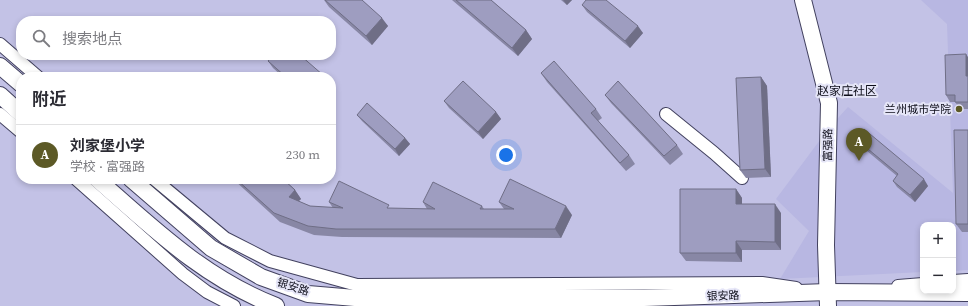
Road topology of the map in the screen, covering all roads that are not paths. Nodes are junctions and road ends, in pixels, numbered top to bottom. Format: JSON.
{"nodes":[{"id":1,"x":803,"y":0,"type":"edge"},
{"id":2,"x":0,"y":44,"type":"edge"},
{"id":3,"x":16,"y":58,"type":"edge"},
{"id":4,"x":18,"y":60,"type":"edge"},
{"id":5,"x":0,"y":66,"type":"edge"},
{"id":6,"x":32,"y":72,"type":"edge"},
{"id":7,"x":16,"y":80,"type":"edge"},
{"id":8,"x":0,"y":95,"type":"edge"},
{"id":9,"x":16,"y":109,"type":"edge"},
{"id":10,"x":0,"y":114,"type":"edge"},
{"id":11,"x":666,"y":114,"type":"dead end"},
{"id":12,"x":16,"y":128,"type":"edge"},
{"id":13,"x":742,"y":178,"type":"edge"},
{"id":14,"x":82,"y":184,"type":"edge"},
{"id":15,"x":102,"y":184,"type":"edge"},
{"id":16,"x":137,"y":184,"type":"edge"},
{"id":17,"x":160,"y":184,"type":"edge"},
{"id":18,"x":968,"y":280,"type":"edge"},
{"id":19,"x":956,"y":281,"type":"edge"},
{"id":20,"x":920,"y":284,"type":"edge"},
{"id":21,"x":968,"y":293,"type":"edge"},
{"id":22,"x":356,"y":296,"type":"edge"},
{"id":23,"x":828,"y":299,"type":"edge"},
{"id":24,"x":643,"y":302,"type":"edge"},
{"id":25,"x":234,"y":306,"type":"edge"},
{"id":26,"x":276,"y":306,"type":"edge"}],
"edges":[{"from":1,"to":23,"type":"main road","name":"富强路"},
{"from":2,"to":3,"type":"lane"},
{"from":4,"to":6,"type":"lane"},
{"from":5,"to":7,"type":"main road"},
{"from":8,"to":9,"type":"main road"},
{"from":10,"to":12,"type":"lane"},
{"from":11,"to":13,"type":"lane"},
{"from":14,"to":25,"type":"lane"},
{"from":15,"to":26,"type":"main road","name":"银安路"},
{"from":16,"to":22,"type":"main road","name":"银安路"},
{"from":17,"to":22,"type":"lane"},
{"from":18,"to":19,"type":"lane"},
{"from":20,"to":23,"type":"lane"},
{"from":21,"to":23,"type":"main road","name":"银安路"},
{"from":22,"to":23,"type":"lane"},
{"from":22,"to":24,"type":"main road","name":"银安路"},
{"from":23,"to":24,"type":"main road","name":"银安路"}]}
